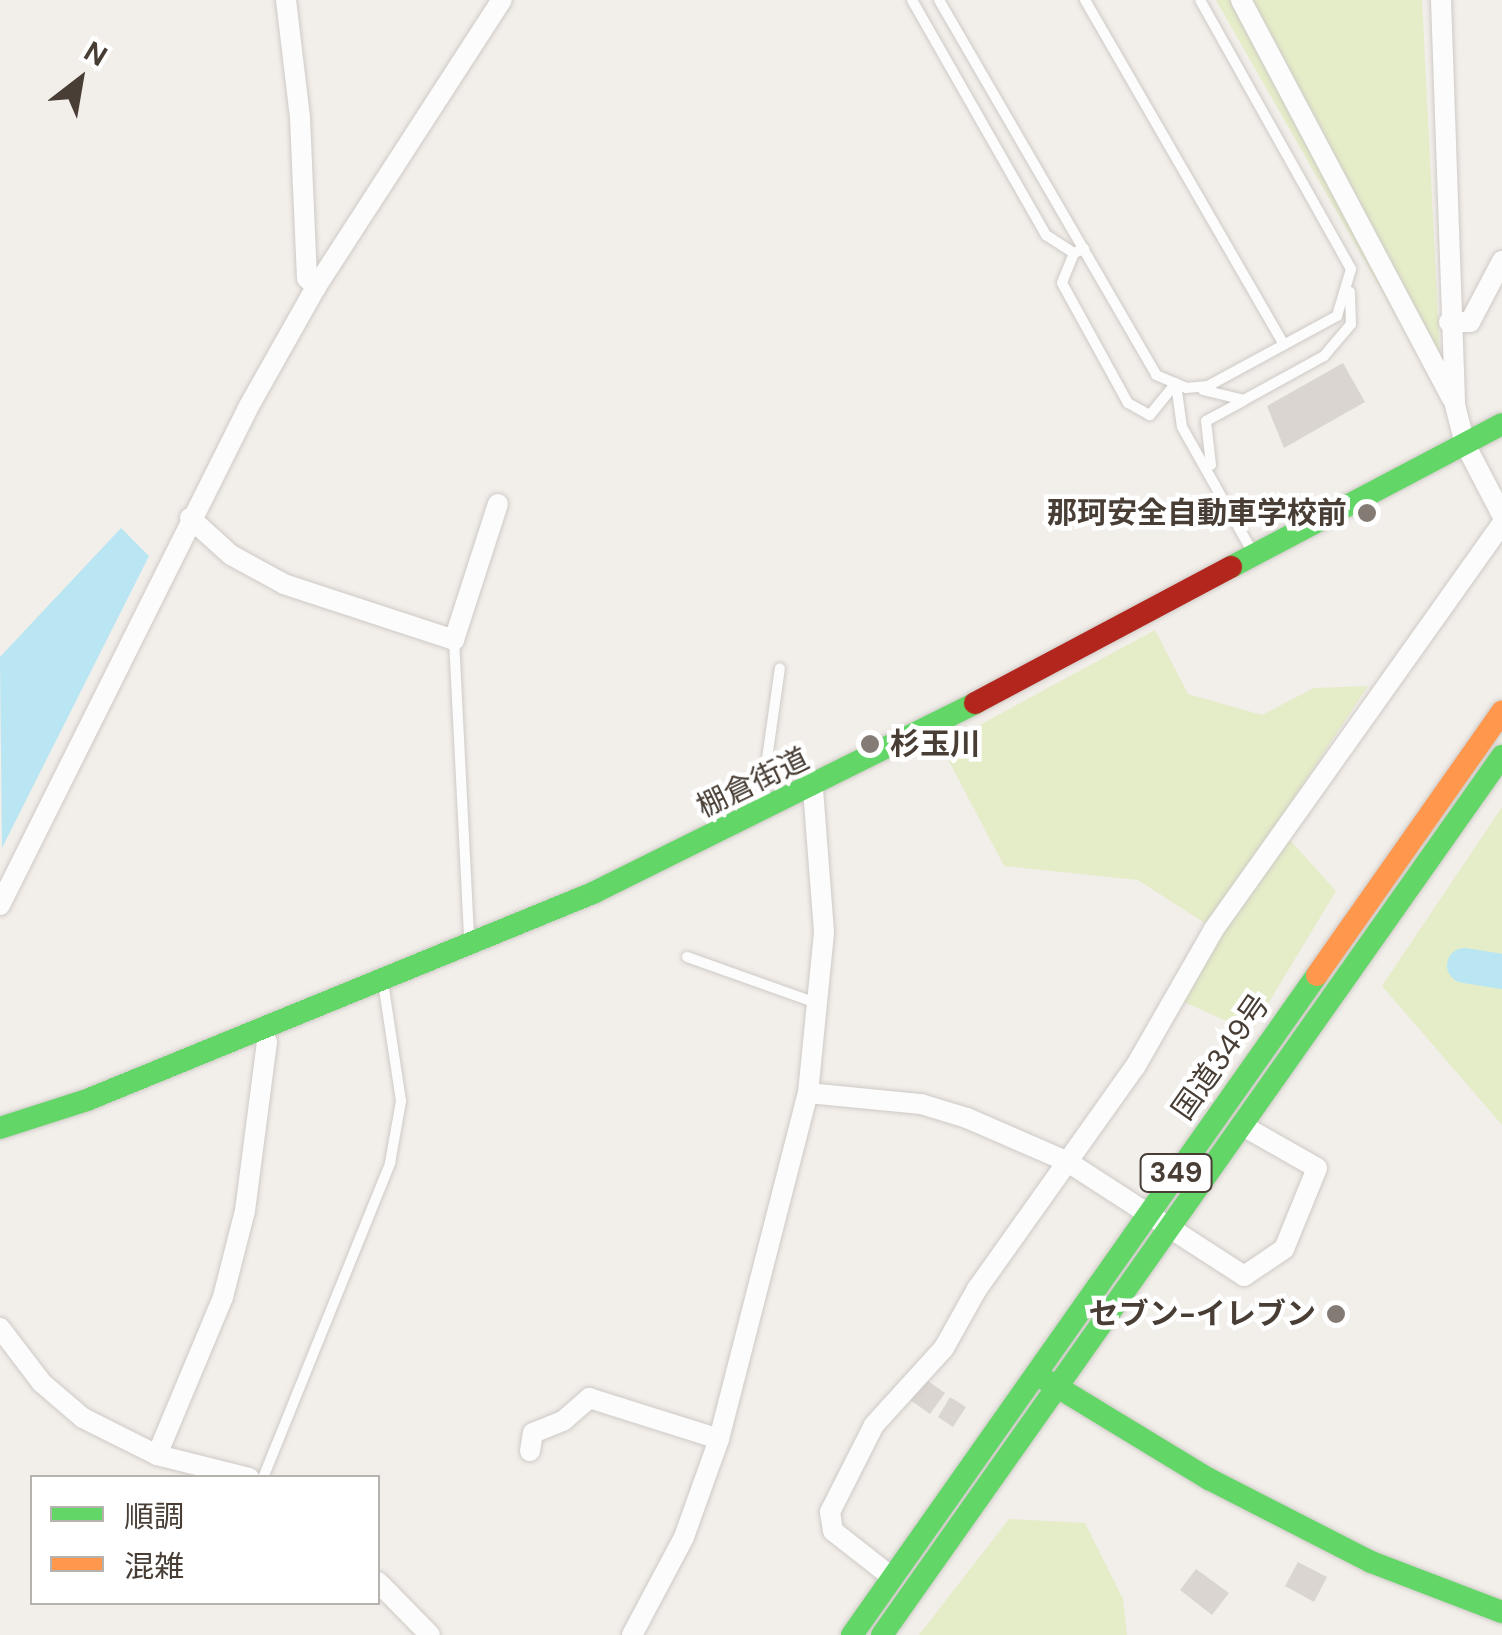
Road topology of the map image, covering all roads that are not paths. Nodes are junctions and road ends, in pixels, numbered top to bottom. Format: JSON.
{"nodes":[{"id":1,"x":286,"y":0,"type":"edge"},
{"id":2,"x":502,"y":0,"type":"edge"},
{"id":3,"x":912,"y":0,"type":"edge"},
{"id":4,"x":939,"y":0,"type":"edge"},
{"id":5,"x":1086,"y":0,"type":"edge"},
{"id":6,"x":1200,"y":0,"type":"edge"},
{"id":7,"x":1240,"y":0,"type":"edge"},
{"id":8,"x":1441,"y":0,"type":"edge"},
{"id":9,"x":1079,"y":251,"type":"junction"},
{"id":10,"x":1502,"y":261,"type":"edge"},
{"id":11,"x":316,"y":287,"type":"junction"},
{"id":12,"x":1350,"y":291,"type":"junction"},
{"id":13,"x":1449,"y":322,"type":"junction"},
{"id":14,"x":1284,"y":345,"type":"junction"},
{"id":15,"x":1176,"y":383,"type":"junction"},
{"id":16,"x":1194,"y":387,"type":"junction"},
{"id":17,"x":1244,"y":400,"type":"junction"},
{"id":18,"x":1455,"y":405,"type":"junction"},
{"id":19,"x":1502,"y":424,"type":"edge"},
{"id":20,"x":1466,"y":444,"type":"junction"},
{"id":21,"x":1214,"y":476,"type":"junction"},
{"id":22,"x":498,"y":504,"type":"dead end"},
{"id":23,"x":190,"y":518,"type":"junction"},
{"id":24,"x":1502,"y":519,"type":"edge"},
{"id":25,"x":1254,"y":556,"type":"junction"},
{"id":26,"x":454,"y":640,"type":"junction"},
{"id":27,"x":780,"y":668,"type":"dead end"},
{"id":28,"x":1502,"y":712,"type":"edge"},
{"id":29,"x":1502,"y":756,"type":"edge"},
{"id":30,"x":813,"y":788,"type":"junction"},
{"id":31,"x":760,"y":814,"type":"junction"},
{"id":32,"x":0,"y":905,"type":"edge"},
{"id":33,"x":469,"y":945,"type":"junction"},
{"id":34,"x":687,"y":957,"type":"dead end"},
{"id":35,"x":383,"y":981,"type":"junction"},
{"id":36,"x":816,"y":1002,"type":"junction"},
{"id":37,"x":261,"y":1030,"type":"junction"},
{"id":38,"x":808,"y":1093,"type":"junction"},
{"id":39,"x":1242,"y":1126,"type":"junction"},
{"id":40,"x":0,"y":1128,"type":"edge"},
{"id":41,"x":1068,"y":1162,"type":"junction"},
{"id":42,"x":1149,"y":1212,"type":"junction"},
{"id":43,"x":1173,"y":1229,"type":"junction"},
{"id":44,"x":0,"y":1328,"type":"edge"},
{"id":45,"x":1037,"y":1374,"type":"junction"},
{"id":46,"x":1060,"y":1390,"type":"junction"},
{"id":47,"x":718,"y":1439,"type":"junction"},
{"id":48,"x":530,"y":1450,"type":"dead end"},
{"id":49,"x":157,"y":1454,"type":"junction"},
{"id":50,"x":238,"y":1475,"type":"edge"},
{"id":51,"x":264,"y":1475,"type":"edge"},
{"id":52,"x":893,"y":1578,"type":"junction"},
{"id":53,"x":380,"y":1584,"type":"edge"},
{"id":54,"x":1502,"y":1612,"type":"edge"},
{"id":55,"x":430,"y":1635,"type":"edge"},
{"id":56,"x":632,"y":1635,"type":"edge"},
{"id":57,"x":852,"y":1635,"type":"edge"},
{"id":58,"x":882,"y":1635,"type":"edge"}],
"edges":[{"from":1,"to":11,"type":"street"},
{"from":2,"to":11,"type":"street"},
{"from":3,"to":9,"type":"lane"},
{"from":4,"to":9,"type":"lane"},
{"from":5,"to":14,"type":"lane"},
{"from":6,"to":12,"type":"lane"},
{"from":7,"to":18,"type":"street"},
{"from":8,"to":13,"type":"street"},
{"from":9,"to":15,"type":"lane"},
{"from":9,"to":15,"type":"lane"},
{"from":10,"to":13,"type":"street"},
{"from":11,"to":23,"type":"street"},
{"from":12,"to":14,"type":"lane"},
{"from":12,"to":17,"type":"lane"},
{"from":13,"to":18,"type":"street"},
{"from":14,"to":16,"type":"lane"},
{"from":15,"to":16,"type":"lane"},
{"from":15,"to":21,"type":"lane"},
{"from":16,"to":17,"type":"lane"},
{"from":17,"to":21,"type":"lane"},
{"from":18,"to":20,"type":"street"},
{"from":19,"to":20,"type":"main road","name":"棚倉街道"},
{"from":20,"to":24,"type":"street"},
{"from":20,"to":25,"type":"main road","name":"棚倉街道"},
{"from":21,"to":25,"type":"lane"},
{"from":22,"to":26,"type":"street"},
{"from":23,"to":26,"type":"street"},
{"from":23,"to":32,"type":"street"},
{"from":24,"to":41,"type":"street"},
{"from":25,"to":30,"type":"main road","name":"棚倉街道"},
{"from":26,"to":33,"type":"lane"},
{"from":27,"to":31,"type":"lane"},
{"from":28,"to":42,"type":"main road","name":"国道349号","number":"349"},
{"from":29,"to":39,"type":"main road","name":"国道349号","number":"349"},
{"from":30,"to":31,"type":"main road","name":"棚倉街道"},
{"from":30,"to":36,"type":"street"},
{"from":31,"to":33,"type":"main road","name":"棚倉街道"},
{"from":33,"to":35,"type":"main road","name":"棚倉街道"},
{"from":34,"to":36,"type":"lane"},
{"from":35,"to":37,"type":"main road","name":"棚倉街道"},
{"from":35,"to":51,"type":"lane"},
{"from":36,"to":38,"type":"street"},
{"from":37,"to":40,"type":"main road","name":"棚倉街道"},
{"from":37,"to":49,"type":"street"},
{"from":38,"to":41,"type":"street"},
{"from":38,"to":47,"type":"street"},
{"from":39,"to":43,"type":"main road","name":"国道349号","number":"349"},
{"from":39,"to":43,"type":"street"},
{"from":41,"to":42,"type":"street"},
{"from":41,"to":52,"type":"street"},
{"from":42,"to":43,"type":"street"},
{"from":42,"to":45,"type":"main road","name":"国道349号","number":"349"},
{"from":43,"to":46,"type":"main road","name":"国道349号","number":"349"},
{"from":44,"to":49,"type":"street"},
{"from":45,"to":46,"type":"main road"},
{"from":45,"to":52,"type":"main road","name":"国道349号","number":"349"},
{"from":46,"to":54,"type":"main road"},
{"from":46,"to":58,"type":"main road","name":"国道349号","number":"349"},
{"from":47,"to":48,"type":"street"},
{"from":47,"to":56,"type":"street"},
{"from":49,"to":50,"type":"street"},
{"from":52,"to":57,"type":"main road","name":"国道349号","number":"349"},
{"from":53,"to":55,"type":"street"}]}
